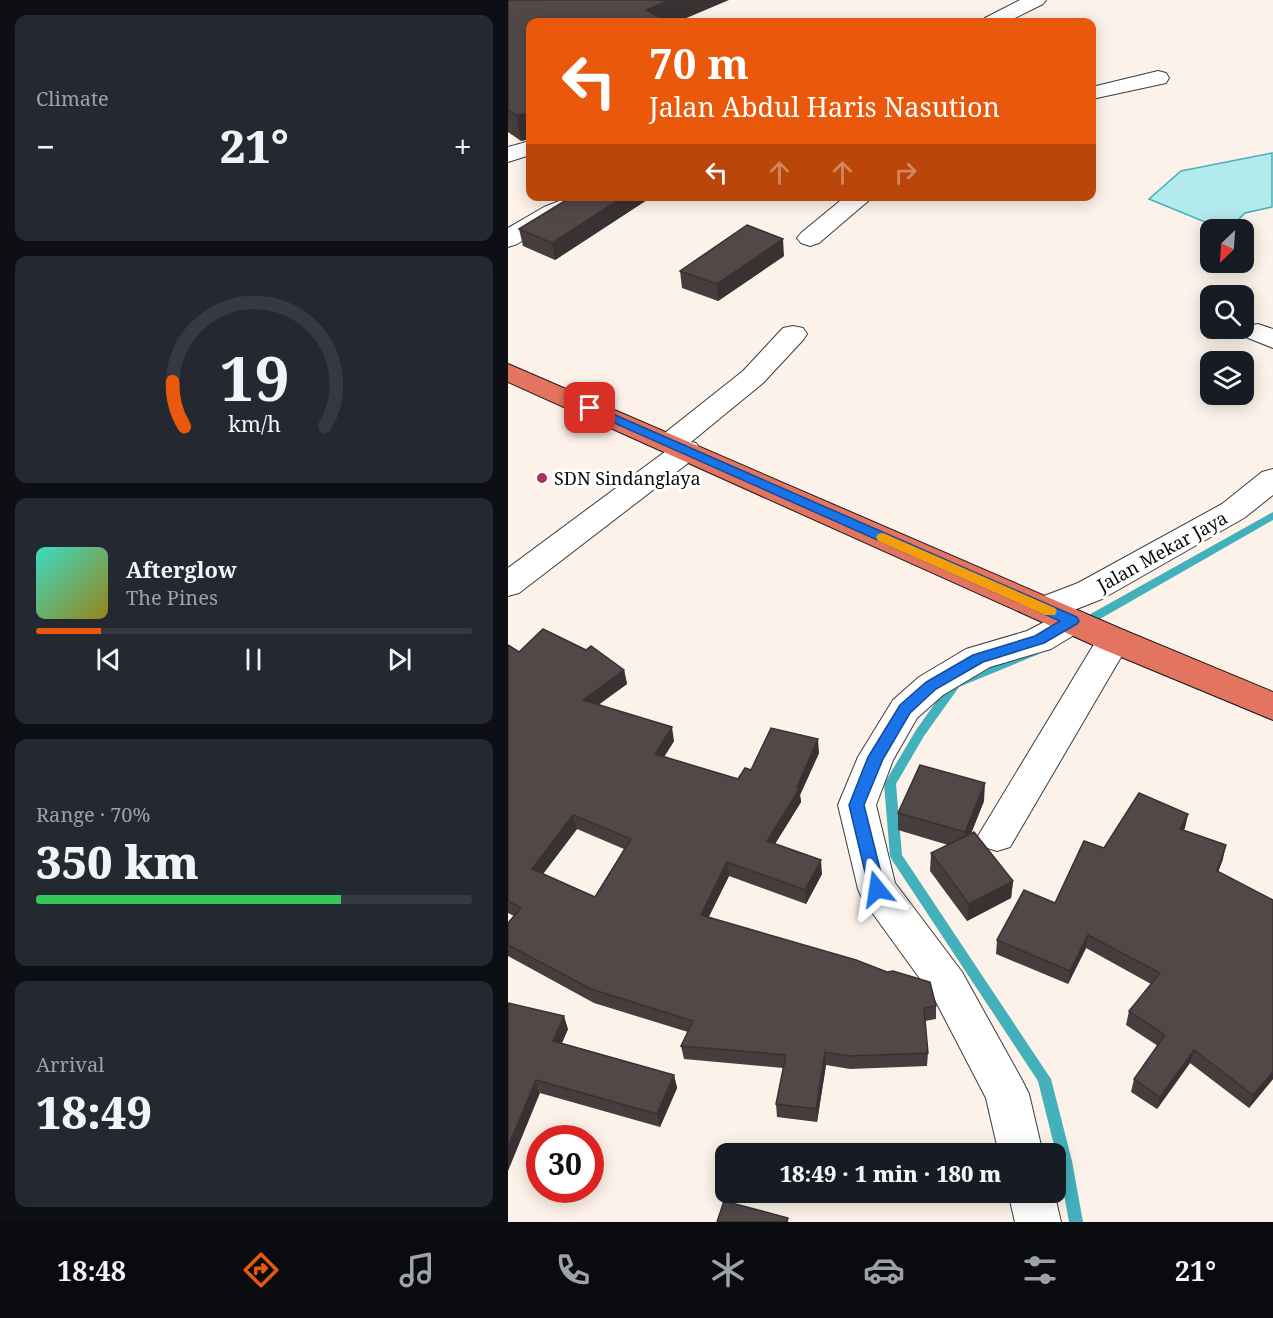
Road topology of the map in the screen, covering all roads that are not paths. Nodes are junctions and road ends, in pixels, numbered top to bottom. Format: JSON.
{"nodes":[{"id":1,"x":1036,"y":0,"type":"edge"},
{"id":2,"x":1000,"y":18,"type":"edge"},
{"id":3,"x":1158,"y":78,"type":"dead end"},
{"id":4,"x":1096,"y":92,"type":"edge"},
{"id":5,"x":526,"y":149,"type":"edge"},
{"id":6,"x":508,"y":155,"type":"edge"},
{"id":7,"x":582,"y":201,"type":"edge"},
{"id":8,"x":856,"y":201,"type":"edge"},
{"id":9,"x":508,"y":238,"type":"edge"},
{"id":10,"x":810,"y":238,"type":"dead end"},
{"id":11,"x":793,"y":334,"type":"dead end"},
{"id":12,"x":508,"y":372,"type":"edge"},
{"id":13,"x":679,"y":447,"type":"junction"},
{"id":14,"x":1273,"y":479,"type":"edge"},
{"id":15,"x":508,"y":585,"type":"edge"},
{"id":16,"x":1059,"y":615,"type":"junction"},
{"id":17,"x":1110,"y":638,"type":"junction"},
{"id":18,"x":1273,"y":707,"type":"edge"},
{"id":19,"x":997,"y":836,"type":"dead end"},
{"id":20,"x":1018,"y":1143,"type":"edge"},
{"id":21,"x":1034,"y":1203,"type":"edge"},
{"id":22,"x":1038,"y":1222,"type":"edge"}],
"edges":[{"from":1,"to":2,"type":"street"},
{"from":3,"to":4,"type":"street"},
{"from":5,"to":6,"type":"street"},
{"from":7,"to":9,"type":"street"},
{"from":8,"to":10,"type":"street"},
{"from":11,"to":13,"type":"street"},
{"from":12,"to":13,"type":"highway"},
{"from":13,"to":15,"type":"street"},
{"from":13,"to":16,"type":"highway"},
{"from":14,"to":16,"type":"street","name":"Jalan Mekar Jaya"},
{"from":16,"to":17,"type":"highway"},
{"from":16,"to":20,"type":"street","name":"Jalan Mekar Jaya"},
{"from":17,"to":18,"type":"highway"},
{"from":17,"to":19,"type":"street"},
{"from":21,"to":22,"type":"street"}]}
